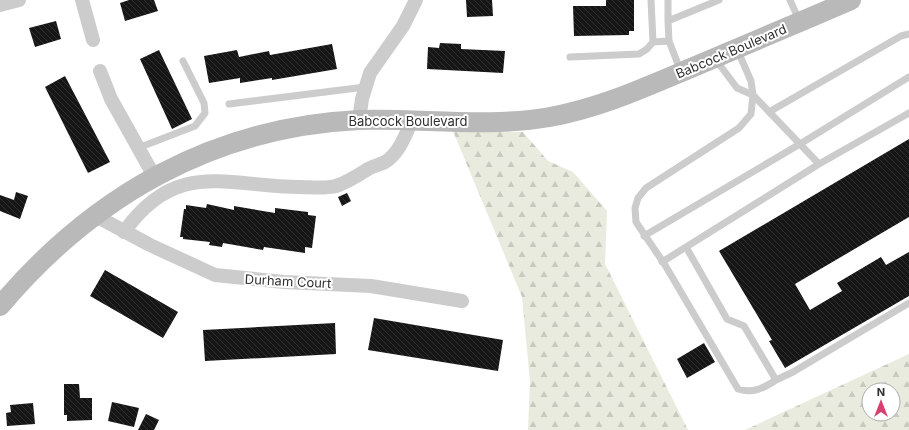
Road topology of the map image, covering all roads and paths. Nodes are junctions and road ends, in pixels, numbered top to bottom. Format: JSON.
{"nodes":[{"id":1,"x":19,"y":0,"type":"edge"},
{"id":2,"x":82,"y":0,"type":"edge"},
{"id":3,"x":416,"y":0,"type":"edge"},
{"id":4,"x":651,"y":0,"type":"edge"},
{"id":5,"x":668,"y":0,"type":"edge"},
{"id":6,"x":718,"y":0,"type":"edge"},
{"id":7,"x":790,"y":0,"type":"edge"},
{"id":8,"x":851,"y":0,"type":"edge"},
{"id":9,"x":0,"y":4,"type":"edge"},
{"id":10,"x":668,"y":20,"type":"junction"},
{"id":11,"x":800,"y":22,"type":"junction"},
{"id":12,"x":909,"y":34,"type":"edge"},
{"id":13,"x":93,"y":40,"type":"dead end"},
{"id":14,"x":669,"y":41,"type":"junction"},
{"id":15,"x":653,"y":42,"type":"junction"},
{"id":16,"x":736,"y":49,"type":"junction"},
{"id":17,"x":570,"y":57,"type":"dead end"},
{"id":18,"x":714,"y":58,"type":"junction"},
{"id":19,"x":183,"y":61,"type":"dead end"},
{"id":20,"x":100,"y":71,"type":"dead end"},
{"id":21,"x":681,"y":72,"type":"junction"},
{"id":22,"x":909,"y":77,"type":"edge"},
{"id":23,"x":365,"y":87,"type":"junction"},
{"id":24,"x":753,"y":95,"type":"junction"},
{"id":25,"x":230,"y":104,"type":"dead end"},
{"id":26,"x":769,"y":112,"type":"junction"},
{"id":27,"x":909,"y":112,"type":"edge"},
{"id":28,"x":359,"y":120,"type":"junction"},
{"id":29,"x":412,"y":120,"type":"junction"},
{"id":30,"x":800,"y":144,"type":"junction"},
{"id":31,"x":138,"y":148,"type":"junction"},
{"id":32,"x":819,"y":164,"type":"junction"},
{"id":33,"x":154,"y":176,"type":"junction"},
{"id":34,"x":94,"y":215,"type":"junction"},
{"id":35,"x":124,"y":232,"type":"junction"},
{"id":36,"x":644,"y":236,"type":"junction"},
{"id":37,"x":686,"y":247,"type":"junction"},
{"id":38,"x":662,"y":262,"type":"junction"},
{"id":39,"x":462,"y":301,"type":"dead end"},
{"id":40,"x":909,"y":303,"type":"edge"},
{"id":41,"x":0,"y":306,"type":"edge"},
{"id":42,"x":776,"y":380,"type":"junction"}],
"edges":[{"from":1,"to":9,"type":"street"},
{"from":2,"to":13,"type":"street"},
{"from":3,"to":23,"type":"street"},
{"from":4,"to":15,"type":"lane"},
{"from":5,"to":10,"type":"lane"},
{"from":6,"to":10,"type":"lane"},
{"from":7,"to":11,"type":"lane"},
{"from":8,"to":11,"type":"main road","name":"Babcock Boulevard"},
{"from":10,"to":14,"type":"lane"},
{"from":11,"to":16,"type":"main road","name":"Babcock Boulevard"},
{"from":12,"to":26,"type":"lane"},
{"from":14,"to":15,"type":"lane"},
{"from":14,"to":21,"type":"lane"},
{"from":15,"to":17,"type":"lane"},
{"from":16,"to":18,"type":"main road","name":"Babcock Boulevard"},
{"from":16,"to":24,"type":"lane"},
{"from":18,"to":21,"type":"main road","name":"Babcock Boulevard"},
{"from":18,"to":24,"type":"lane"},
{"from":19,"to":31,"type":"lane"},
{"from":20,"to":31,"type":"street"},
{"from":21,"to":29,"type":"main road","name":"Babcock Boulevard"},
{"from":22,"to":30,"type":"lane"},
{"from":23,"to":25,"type":"lane"},
{"from":23,"to":28,"type":"street"},
{"from":24,"to":26,"type":"lane"},
{"from":24,"to":36,"type":"lane"},
{"from":26,"to":30,"type":"lane"},
{"from":27,"to":32,"type":"lane"},
{"from":28,"to":29,"type":"main road","name":"Babcock Boulevard"},
{"from":28,"to":33,"type":"main road","name":"Babcock Boulevard"},
{"from":29,"to":35,"type":"street"},
{"from":30,"to":32,"type":"lane"},
{"from":30,"to":36,"type":"lane"},
{"from":31,"to":33,"type":"street"},
{"from":32,"to":37,"type":"lane"},
{"from":33,"to":34,"type":"main road","name":"Babcock Boulevard"},
{"from":34,"to":35,"type":"street","name":"Durham Court"},
{"from":34,"to":41,"type":"main road","name":"Babcock Boulevard"},
{"from":35,"to":39,"type":"street","name":"Durham Court"},
{"from":36,"to":38,"type":"lane"},
{"from":37,"to":38,"type":"lane"},
{"from":37,"to":42,"type":"lane"},
{"from":38,"to":42,"type":"lane"},
{"from":40,"to":42,"type":"lane"}]}
